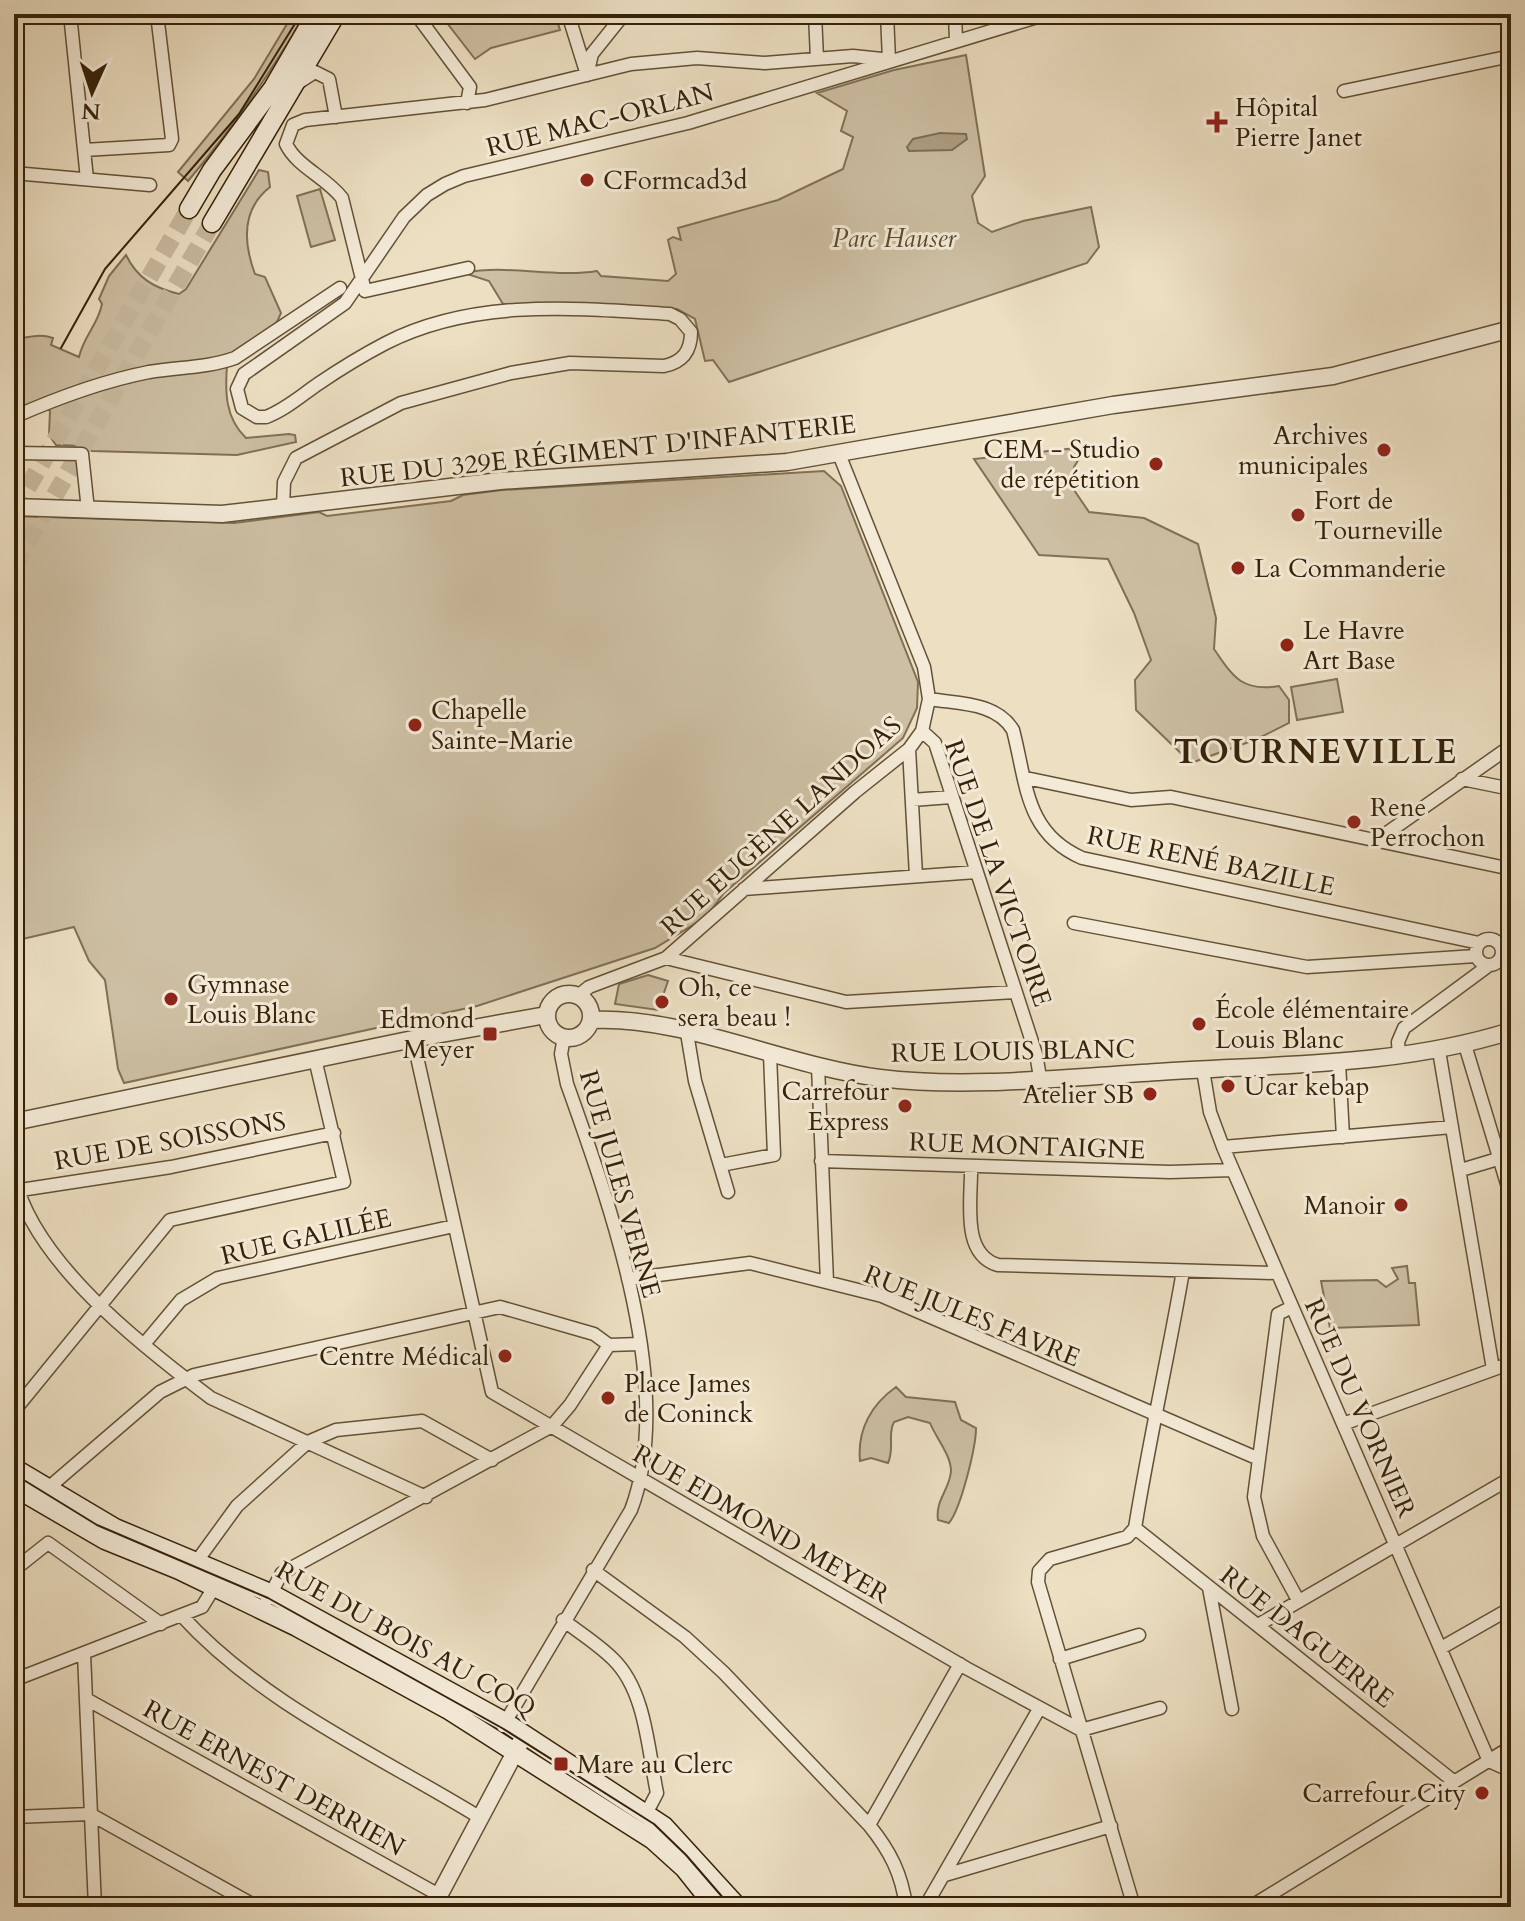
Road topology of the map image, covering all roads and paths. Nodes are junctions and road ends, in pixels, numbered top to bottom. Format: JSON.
{"nodes":[{"id":1,"x":70,"y":14,"type":"edge"},
{"id":2,"x":157,"y":14,"type":"edge"},
{"id":3,"x":316,"y":14,"type":"edge"},
{"id":4,"x":336,"y":14,"type":"edge"},
{"id":5,"x":416,"y":14,"type":"edge"},
{"id":6,"x":568,"y":14,"type":"edge"},
{"id":7,"x":624,"y":14,"type":"edge"},
{"id":8,"x":815,"y":14,"type":"edge"},
{"id":9,"x":887,"y":14,"type":"edge"},
{"id":10,"x":955,"y":14,"type":"edge"},
{"id":11,"x":1047,"y":14,"type":"edge"},
{"id":12,"x":956,"y":41,"type":"junction"},
{"id":13,"x":1511,"y":56,"type":"edge"},
{"id":14,"x":817,"y":59,"type":"junction"},
{"id":15,"x":889,"y":60,"type":"junction"},
{"id":16,"x":587,"y":75,"type":"junction"},
{"id":17,"x":1344,"y":91,"type":"dead end"},
{"id":18,"x":467,"y":103,"type":"junction"},
{"id":19,"x":280,"y":110,"type":"junction"},
{"id":20,"x":336,"y":117,"type":"junction"},
{"id":21,"x":84,"y":150,"type":"junction"},
{"id":22,"x":14,"y":173,"type":"edge"},
{"id":23,"x":87,"y":179,"type":"junction"},
{"id":24,"x":150,"y":185,"type":"dead end"},
{"id":25,"x":189,"y":209,"type":"tunnel mouth"},
{"id":26,"x":212,"y":223,"type":"tunnel mouth"},
{"id":27,"x":468,"y":268,"type":"dead end"},
{"id":28,"x":362,"y":282,"type":"junction"},
{"id":29,"x":340,"y":288,"type":"dead end"},
{"id":30,"x":1511,"y":329,"type":"edge"},
{"id":31,"x":14,"y":417,"type":"edge"},
{"id":32,"x":14,"y":453,"type":"edge"},
{"id":33,"x":839,"y":454,"type":"junction"},
{"id":34,"x":14,"y":507,"type":"edge"},
{"id":35,"x":283,"y":507,"type":"junction"},
{"id":36,"x":88,"y":510,"type":"junction"},
{"id":37,"x":929,"y":699,"type":"junction"},
{"id":38,"x":922,"y":731,"type":"junction"},
{"id":39,"x":1511,"y":746,"type":"edge"},
{"id":40,"x":909,"y":749,"type":"junction"},
{"id":41,"x":1026,"y":778,"type":"junction"},
{"id":42,"x":1462,"y":779,"type":"junction"},
{"id":43,"x":1511,"y":789,"type":"edge"},
{"id":44,"x":951,"y":797,"type":"junction"},
{"id":45,"x":912,"y":800,"type":"junction"},
{"id":46,"x":1377,"y":840,"type":"junction"},
{"id":47,"x":1511,"y":869,"type":"edge"},
{"id":48,"x":976,"y":872,"type":"junction"},
{"id":49,"x":916,"y":876,"type":"junction"},
{"id":50,"x":744,"y":889,"type":"junction"},
{"id":51,"x":1074,"y":923,"type":"dead end"},
{"id":52,"x":1504,"y":943,"type":"edge"},
{"id":53,"x":1477,"y":950,"type":"junction"},
{"id":54,"x":666,"y":958,"type":"junction"},
{"id":55,"x":1499,"y":962,"type":"edge"},
{"id":56,"x":1015,"y":992,"type":"junction"},
{"id":57,"x":578,"y":996,"type":"junction"},
{"id":58,"x":546,"y":1015,"type":"junction"},
{"id":59,"x":591,"y":1020,"type":"junction"},
{"id":60,"x":1511,"y":1031,"type":"edge"},
{"id":61,"x":687,"y":1033,"type":"junction"},
{"id":62,"x":564,"y":1037,"type":"junction"},
{"id":63,"x":413,"y":1039,"type":"junction"},
{"id":64,"x":1465,"y":1045,"type":"junction"},
{"id":65,"x":1439,"y":1051,"type":"junction"},
{"id":66,"x":770,"y":1054,"type":"junction"},
{"id":67,"x":1399,"y":1056,"type":"junction"},
{"id":68,"x":315,"y":1059,"type":"junction"},
{"id":69,"x":1339,"y":1063,"type":"junction"},
{"id":70,"x":818,"y":1066,"type":"junction"},
{"id":71,"x":1203,"y":1070,"type":"junction"},
{"id":72,"x":1040,"y":1077,"type":"junction"},
{"id":73,"x":14,"y":1122,"type":"edge"},
{"id":74,"x":1452,"y":1127,"type":"junction"},
{"id":75,"x":334,"y":1133,"type":"junction"},
{"id":76,"x":1343,"y":1137,"type":"junction"},
{"id":77,"x":1223,"y":1147,"type":"junction"},
{"id":78,"x":1511,"y":1155,"type":"edge"},
{"id":79,"x":1497,"y":1160,"type":"junction"},
{"id":80,"x":821,"y":1161,"type":"junction"},
{"id":81,"x":721,"y":1165,"type":"junction"},
{"id":82,"x":971,"y":1166,"type":"junction"},
{"id":83,"x":1232,"y":1170,"type":"junction"},
{"id":84,"x":1461,"y":1170,"type":"junction"},
{"id":85,"x":14,"y":1175,"type":"edge"},
{"id":86,"x":16,"y":1190,"type":"edge"},
{"id":87,"x":728,"y":1192,"type":"dead end"},
{"id":88,"x":1511,"y":1197,"type":"edge"},
{"id":89,"x":454,"y":1226,"type":"junction"},
{"id":90,"x":1183,"y":1271,"type":"junction"},
{"id":91,"x":1276,"y":1273,"type":"junction"},
{"id":92,"x":628,"y":1279,"type":"junction"},
{"id":93,"x":827,"y":1282,"type":"junction"},
{"id":94,"x":101,"y":1305,"type":"junction"},
{"id":95,"x":1292,"y":1307,"type":"junction"},
{"id":96,"x":475,"y":1313,"type":"junction"},
{"id":97,"x":145,"y":1343,"type":"junction"},
{"id":98,"x":640,"y":1344,"type":"junction"},
{"id":99,"x":609,"y":1345,"type":"junction"},
{"id":100,"x":1511,"y":1363,"type":"edge"},
{"id":101,"x":1493,"y":1369,"type":"junction"},
{"id":102,"x":185,"y":1379,"type":"junction"},
{"id":103,"x":14,"y":1411,"type":"edge"},
{"id":104,"x":1153,"y":1415,"type":"junction"},
{"id":105,"x":1343,"y":1424,"type":"junction"},
{"id":106,"x":552,"y":1426,"type":"junction"},
{"id":107,"x":308,"y":1442,"type":"junction"},
{"id":108,"x":1259,"y":1459,"type":"junction"},
{"id":109,"x":492,"y":1460,"type":"junction"},
{"id":110,"x":14,"y":1468,"type":"edge"},
{"id":111,"x":1511,"y":1478,"type":"edge"},
{"id":112,"x":641,"y":1480,"type":"junction"},
{"id":113,"x":14,"y":1487,"type":"edge"},
{"id":114,"x":47,"y":1489,"type":"junction"},
{"id":115,"x":426,"y":1497,"type":"junction"},
{"id":116,"x":1135,"y":1528,"type":"junction"},
{"id":117,"x":1395,"y":1544,"type":"junction"},
{"id":118,"x":197,"y":1561,"type":"junction"},
{"id":119,"x":14,"y":1570,"type":"edge"},
{"id":120,"x":593,"y":1570,"type":"junction"},
{"id":121,"x":223,"y":1571,"type":"junction"},
{"id":122,"x":1209,"y":1588,"type":"junction"},
{"id":123,"x":215,"y":1589,"type":"junction"},
{"id":124,"x":270,"y":1593,"type":"junction"},
{"id":125,"x":1298,"y":1600,"type":"junction"},
{"id":126,"x":1511,"y":1608,"type":"edge"},
{"id":127,"x":261,"y":1611,"type":"junction"},
{"id":128,"x":181,"y":1615,"type":"junction"},
{"id":129,"x":563,"y":1620,"type":"junction"},
{"id":130,"x":161,"y":1624,"type":"junction"},
{"id":131,"x":1258,"y":1625,"type":"junction"},
{"id":132,"x":1139,"y":1635,"type":"dead end"},
{"id":133,"x":1441,"y":1648,"type":"junction"},
{"id":134,"x":84,"y":1654,"type":"junction"},
{"id":135,"x":1060,"y":1659,"type":"junction"},
{"id":136,"x":960,"y":1664,"type":"junction"},
{"id":137,"x":14,"y":1680,"type":"edge"},
{"id":138,"x":88,"y":1700,"type":"junction"},
{"id":139,"x":1160,"y":1708,"type":"dead end"},
{"id":140,"x":1039,"y":1709,"type":"junction"},
{"id":141,"x":1232,"y":1709,"type":"dead end"},
{"id":142,"x":505,"y":1722,"type":"junction"},
{"id":143,"x":1081,"y":1730,"type":"junction"},
{"id":144,"x":525,"y":1735,"type":"junction"},
{"id":145,"x":494,"y":1742,"type":"junction"},
{"id":146,"x":1511,"y":1747,"type":"edge"},
{"id":147,"x":514,"y":1754,"type":"junction"},
{"id":148,"x":1489,"y":1761,"type":"junction"},
{"id":149,"x":1511,"y":1771,"type":"edge"},
{"id":150,"x":1452,"y":1780,"type":"junction"},
{"id":151,"x":647,"y":1812,"type":"junction"},
{"id":152,"x":90,"y":1814,"type":"junction"},
{"id":153,"x":14,"y":1817,"type":"edge"},
{"id":154,"x":479,"y":1817,"type":"junction"},
{"id":155,"x":869,"y":1825,"type":"junction"},
{"id":156,"x":1111,"y":1826,"type":"junction"},
{"id":157,"x":945,"y":1875,"type":"junction"},
{"id":158,"x":436,"y":1901,"type":"edge"},
{"id":159,"x":95,"y":1907,"type":"edge"},
{"id":160,"x":257,"y":1907,"type":"edge"},
{"id":161,"x":715,"y":1907,"type":"edge"},
{"id":162,"x":738,"y":1907,"type":"edge"},
{"id":163,"x":906,"y":1907,"type":"edge"},
{"id":164,"x":925,"y":1907,"type":"edge"},
{"id":165,"x":1134,"y":1907,"type":"edge"},
{"id":166,"x":1250,"y":1907,"type":"edge"}],
"edges":[{"from":1,"to":21,"type":"street"},
{"from":2,"to":21,"type":"street"},
{"from":3,"to":25,"type":"main road"},
{"from":4,"to":19,"type":"main road"},
{"from":5,"to":18,"type":"street"},
{"from":6,"to":16,"type":"street"},
{"from":7,"to":16,"type":"street"},
{"from":8,"to":14,"type":"street"},
{"from":9,"to":15,"type":"street"},
{"from":10,"to":12,"type":"street"},
{"from":11,"to":12,"type":"street","name":"RUE MAC-ORLAN"},
{"from":12,"to":15,"type":"street","name":"RUE MAC-ORLAN"},
{"from":13,"to":17,"type":"street"},
{"from":14,"to":15,"type":"street"},
{"from":14,"to":16,"type":"street"},
{"from":15,"to":28,"type":"street","name":"RUE MAC-ORLAN"},
{"from":16,"to":18,"type":"street"},
{"from":18,"to":20,"type":"street"},
{"from":19,"to":20,"type":"street"},
{"from":19,"to":26,"type":"main road"},
{"from":20,"to":28,"type":"street"},
{"from":21,"to":23,"type":"street"},
{"from":22,"to":23,"type":"street"},
{"from":23,"to":24,"type":"street"},
{"from":27,"to":28,"type":"street"},
{"from":28,"to":35,"type":"street","name":"RUE MAC-ORLAN"},
{"from":29,"to":31,"type":"street"},
{"from":30,"to":33,"type":"street","name":"RUE DU 329E RÉGIMENT D'INFANTERIE"},
{"from":32,"to":36,"type":"street"},
{"from":33,"to":35,"type":"street","name":"RUE DU 329E RÉGIMENT D'INFANTERIE"},
{"from":33,"to":37,"type":"street","name":"RUE EUGÈNE LANDOAS"},
{"from":34,"to":36,"type":"street","name":"RUE DU 329E RÉGIMENT D'INFANTERIE"},
{"from":35,"to":36,"type":"street","name":"RUE DU 329E RÉGIMENT D'INFANTERIE"},
{"from":37,"to":38,"type":"street","name":"RUE EUGÈNE LANDOAS"},
{"from":37,"to":41,"type":"street","name":"RUE RENÉ BAZILLE"},
{"from":38,"to":40,"type":"street","name":"RUE EUGÈNE LANDOAS"},
{"from":38,"to":44,"type":"street","name":"RUE DE LA VICTOIRE"},
{"from":39,"to":42,"type":"street"},
{"from":40,"to":45,"type":"street"},
{"from":40,"to":50,"type":"street","name":"RUE EUGÈNE LANDOAS"},
{"from":41,"to":46,"type":"street"},
{"from":41,"to":53,"type":"street","name":"RUE RENÉ BAZILLE"},
{"from":42,"to":43,"type":"street"},
{"from":42,"to":46,"type":"street"},
{"from":44,"to":45,"type":"street"},
{"from":44,"to":48,"type":"street","name":"RUE DE LA VICTOIRE"},
{"from":45,"to":49,"type":"street"},
{"from":46,"to":47,"type":"street"},
{"from":48,"to":49,"type":"street"},
{"from":48,"to":56,"type":"street","name":"RUE DE LA VICTOIRE"},
{"from":49,"to":50,"type":"street"},
{"from":50,"to":54,"type":"street","name":"RUE EUGÈNE LANDOAS"},
{"from":51,"to":53,"type":"street"},
{"from":52,"to":53,"type":"street"},
{"from":52,"to":55,"type":"street"},
{"from":53,"to":55,"type":"street"},
{"from":54,"to":56,"type":"street"},
{"from":54,"to":57,"type":"street","name":"RUE EUGÈNE LANDOAS"},
{"from":55,"to":67,"type":"street"},
{"from":56,"to":72,"type":"street","name":"RUE DE LA VICTOIRE"},
{"from":57,"to":58,"type":"street"},
{"from":57,"to":59,"type":"street"},
{"from":58,"to":62,"type":"street"},
{"from":58,"to":63,"type":"street"},
{"from":59,"to":61,"type":"street","name":"RUE LOUIS BLANC"},
{"from":59,"to":62,"type":"street"},
{"from":60,"to":64,"type":"street","name":"RUE LOUIS BLANC"},
{"from":61,"to":66,"type":"street","name":"RUE LOUIS BLANC"},
{"from":61,"to":81,"type":"street"},
{"from":62,"to":92,"type":"street","name":"RUE JULES VERNE"},
{"from":63,"to":68,"type":"street"},
{"from":63,"to":89,"type":"street","name":"RUE EDMOND MEYER"},
{"from":64,"to":65,"type":"street","name":"RUE LOUIS BLANC"},
{"from":64,"to":79,"type":"street"},
{"from":65,"to":67,"type":"street","name":"RUE LOUIS BLANC"},
{"from":65,"to":74,"type":"street"},
{"from":66,"to":70,"type":"street","name":"RUE LOUIS BLANC"},
{"from":66,"to":81,"type":"street"},
{"from":67,"to":69,"type":"street","name":"RUE LOUIS BLANC"},
{"from":68,"to":73,"type":"street"},
{"from":68,"to":75,"type":"street"},
{"from":69,"to":71,"type":"street","name":"RUE LOUIS BLANC"},
{"from":69,"to":76,"type":"street"},
{"from":70,"to":72,"type":"street","name":"RUE LOUIS BLANC"},
{"from":70,"to":80,"type":"street"},
{"from":71,"to":72,"type":"street","name":"RUE LOUIS BLANC"},
{"from":71,"to":77,"type":"street","name":"RUE DU VORNIER"},
{"from":74,"to":76,"type":"street"},
{"from":74,"to":84,"type":"street"},
{"from":75,"to":86,"type":"street","name":"RUE DE SOISSONS"},
{"from":75,"to":94,"type":"street"},
{"from":76,"to":77,"type":"street"},
{"from":77,"to":83,"type":"street","name":"RUE DU VORNIER"},
{"from":78,"to":79,"type":"street"},
{"from":79,"to":84,"type":"street"},
{"from":79,"to":88,"type":"street"},
{"from":80,"to":82,"type":"street","name":"RUE MONTAIGNE"},
{"from":80,"to":93,"type":"street"},
{"from":81,"to":87,"type":"street"},
{"from":82,"to":83,"type":"street","name":"RUE MONTAIGNE"},
{"from":82,"to":90,"type":"street"},
{"from":83,"to":91,"type":"street","name":"RUE DU VORNIER"},
{"from":84,"to":101,"type":"street"},
{"from":85,"to":86,"type":"street"},
{"from":86,"to":94,"type":"street"},
{"from":89,"to":96,"type":"street","name":"RUE EDMOND MEYER"},
{"from":89,"to":97,"type":"street","name":"RUE GALILÉE"},
{"from":90,"to":91,"type":"street"},
{"from":90,"to":104,"type":"street"},
{"from":91,"to":95,"type":"street","name":"RUE DU VORNIER"},
{"from":92,"to":93,"type":"street","name":"RUE JULES FAVRE"},
{"from":92,"to":98,"type":"street","name":"RUE JULES VERNE"},
{"from":93,"to":104,"type":"street","name":"RUE JULES FAVRE"},
{"from":94,"to":97,"type":"street"},
{"from":94,"to":103,"type":"street"},
{"from":95,"to":105,"type":"street","name":"RUE DU VORNIER"},
{"from":95,"to":108,"type":"street"},
{"from":96,"to":99,"type":"street"},
{"from":96,"to":102,"type":"street"},
{"from":96,"to":106,"type":"street","name":"RUE EDMOND MEYER"},
{"from":97,"to":102,"type":"street"},
{"from":98,"to":99,"type":"street"},
{"from":98,"to":112,"type":"street"},
{"from":99,"to":106,"type":"street"},
{"from":100,"to":101,"type":"street"},
{"from":101,"to":105,"type":"street"},
{"from":102,"to":107,"type":"street"},
{"from":102,"to":114,"type":"street"},
{"from":104,"to":108,"type":"street","name":"RUE JULES FAVRE"},
{"from":104,"to":116,"type":"street"},
{"from":105,"to":117,"type":"street","name":"RUE DU VORNIER"},
{"from":106,"to":109,"type":"street"},
{"from":106,"to":112,"type":"street","name":"RUE EDMOND MEYER"},
{"from":107,"to":109,"type":"street"},
{"from":107,"to":115,"type":"street"},
{"from":107,"to":118,"type":"street"},
{"from":108,"to":125,"type":"street"},
{"from":109,"to":115,"type":"street"},
{"from":110,"to":114,"type":"main road","name":"RUE DU BOIS AU COQ"},
{"from":111,"to":117,"type":"street"},
{"from":112,"to":120,"type":"street"},
{"from":112,"to":136,"type":"street","name":"RUE EDMOND MEYER"},
{"from":113,"to":123,"type":"main road","name":"RUE DU BOIS AU COQ"},
{"from":114,"to":118,"type":"main road","name":"RUE DU BOIS AU COQ"},
{"from":115,"to":124,"type":"street"},
{"from":116,"to":122,"type":"street","name":"RUE DAGUERRE"},
{"from":116,"to":135,"type":"street"},
{"from":117,"to":125,"type":"street"},
{"from":117,"to":133,"type":"street","name":"RUE DU VORNIER"},
{"from":118,"to":121,"type":"main road","name":"RUE DU BOIS AU COQ"},
{"from":119,"to":130,"type":"street"},
{"from":120,"to":129,"type":"street"},
{"from":120,"to":155,"type":"street"},
{"from":121,"to":123,"type":"street"},
{"from":121,"to":124,"type":"main road","name":"RUE DU BOIS AU COQ"},
{"from":122,"to":131,"type":"street","name":"RUE DAGUERRE"},
{"from":122,"to":141,"type":"street"},
{"from":123,"to":127,"type":"main road","name":"RUE DU BOIS AU COQ"},
{"from":123,"to":128,"type":"street"},
{"from":124,"to":127,"type":"street"},
{"from":124,"to":142,"type":"main road","name":"RUE DU BOIS AU COQ"},
{"from":125,"to":131,"type":"street"},
{"from":126,"to":133,"type":"street"},
{"from":127,"to":145,"type":"main road","name":"RUE DU BOIS AU COQ"},
{"from":128,"to":130,"type":"street"},
{"from":128,"to":154,"type":"street"},
{"from":129,"to":142,"type":"street"},
{"from":129,"to":151,"type":"street"},
{"from":130,"to":134,"type":"street"},
{"from":131,"to":150,"type":"street","name":"RUE DAGUERRE"},
{"from":132,"to":135,"type":"street"},
{"from":133,"to":148,"type":"street","name":"RUE DU VORNIER"},
{"from":134,"to":137,"type":"street"},
{"from":134,"to":138,"type":"street"},
{"from":135,"to":143,"type":"street"},
{"from":136,"to":140,"type":"street","name":"RUE EDMOND MEYER"},
{"from":136,"to":155,"type":"street"},
{"from":138,"to":152,"type":"street"},
{"from":138,"to":158,"type":"street","name":"RUE ERNEST DERRIEN"},
{"from":139,"to":143,"type":"street"},
{"from":140,"to":143,"type":"street","name":"RUE EDMOND MEYER"},
{"from":140,"to":157,"type":"street"},
{"from":142,"to":144,"type":"main road","name":"RUE DU BOIS AU COQ"},
{"from":142,"to":145,"type":"street"},
{"from":143,"to":156,"type":"street"},
{"from":144,"to":147,"type":"street"},
{"from":144,"to":151,"type":"main road","name":"RUE DU BOIS AU COQ"},
{"from":145,"to":147,"type":"main road","name":"RUE DU BOIS AU COQ"},
{"from":146,"to":148,"type":"street"},
{"from":147,"to":154,"type":"street"},
{"from":147,"to":161,"type":"main road","name":"RUE DU BOIS AU COQ"},
{"from":148,"to":149,"type":"street"},
{"from":148,"to":150,"type":"street"},
{"from":150,"to":166,"type":"street"},
{"from":151,"to":162,"type":"main road","name":"RUE DU BOIS AU COQ"},
{"from":152,"to":153,"type":"street"},
{"from":152,"to":159,"type":"street"},
{"from":152,"to":160,"type":"street"},
{"from":154,"to":158,"type":"street"},
{"from":155,"to":163,"type":"street"},
{"from":156,"to":157,"type":"street"},
{"from":156,"to":165,"type":"street"},
{"from":157,"to":164,"type":"street"}]}
